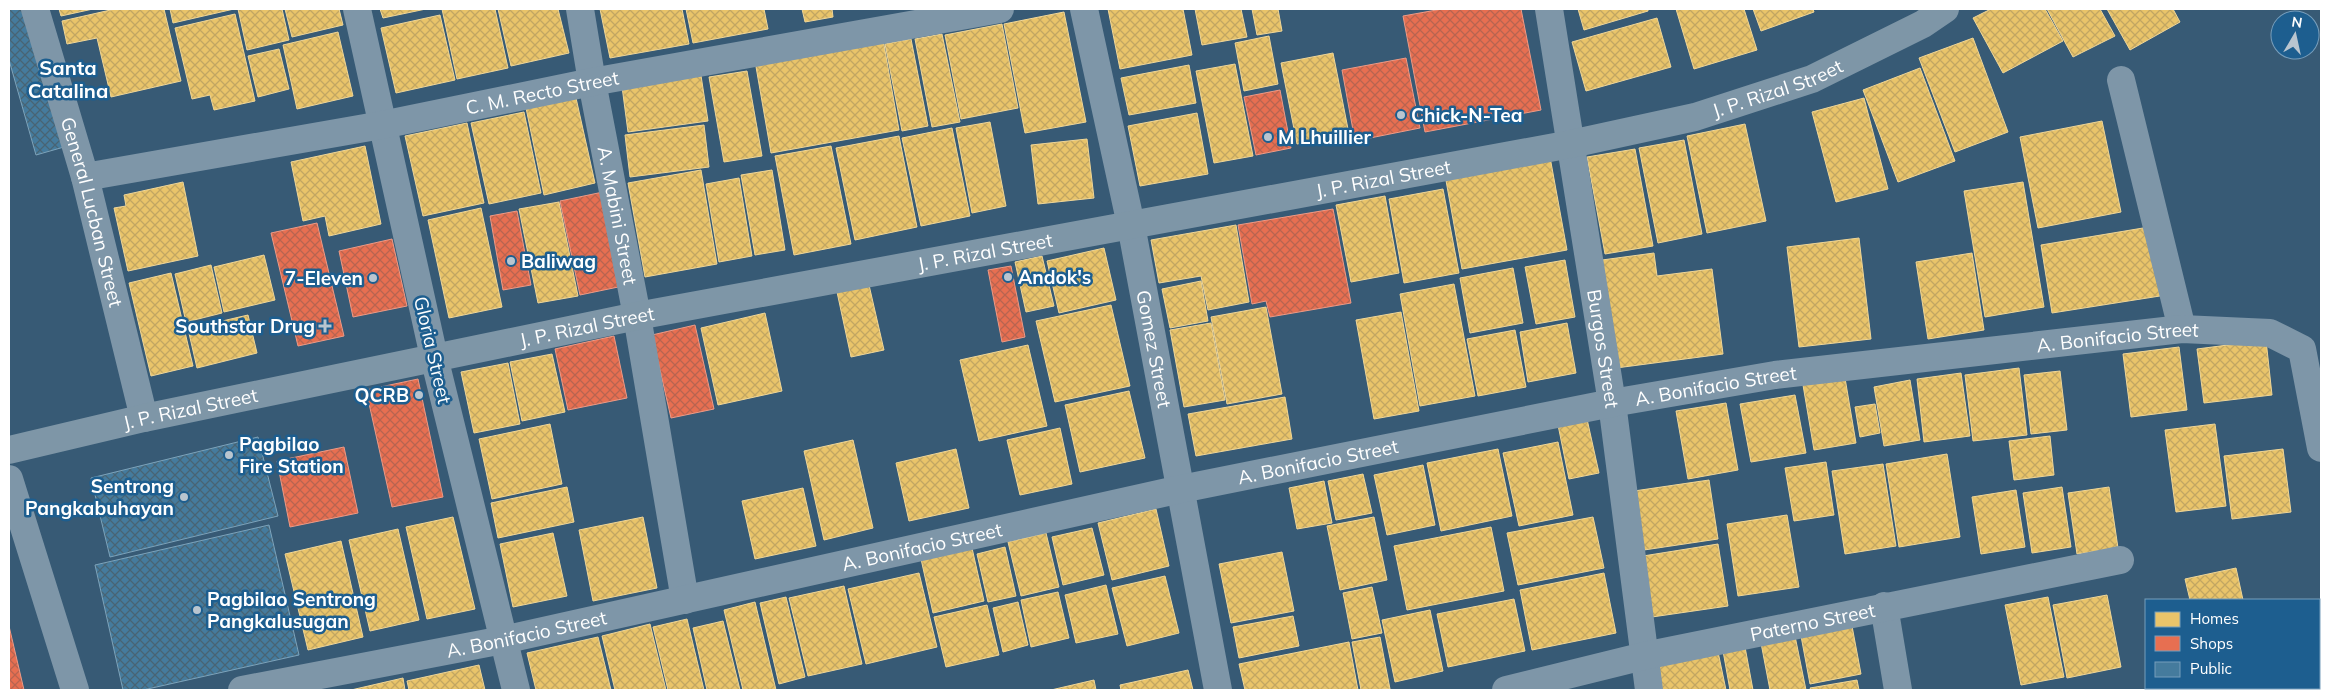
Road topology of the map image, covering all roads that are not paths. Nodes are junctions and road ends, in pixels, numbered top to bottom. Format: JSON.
{"nodes":[{"id":1,"x":35,"y":9,"type":"edge"},
{"id":2,"x":357,"y":9,"type":"edge"},
{"id":3,"x":580,"y":9,"type":"edge"},
{"id":4,"x":1000,"y":9,"type":"edge"},
{"id":5,"x":1084,"y":9,"type":"edge"},
{"id":6,"x":1549,"y":9,"type":"edge"},
{"id":7,"x":1945,"y":9,"type":"edge"},
{"id":8,"x":2121,"y":80,"type":"dead end"},
{"id":9,"x":592,"y":82,"type":"junction"},
{"id":10,"x":382,"y":125,"type":"junction"},
{"id":11,"x":1571,"y":144,"type":"junction"},
{"id":12,"x":85,"y":177,"type":"junction"},
{"id":13,"x":1131,"y":225,"type":"junction"},
{"id":14,"x":637,"y":316,"type":"junction"},
{"id":15,"x":2182,"y":329,"type":"junction"},
{"id":16,"x":434,"y":358,"type":"junction"},
{"id":17,"x":1612,"y":403,"type":"junction"},
{"id":18,"x":144,"y":418,"type":"junction"},
{"id":19,"x":2321,"y":448,"type":"edge"},
{"id":20,"x":9,"y":450,"type":"edge"},
{"id":21,"x":9,"y":479,"type":"edge"},
{"id":22,"x":1181,"y":489,"type":"junction"},
{"id":23,"x":2120,"y":560,"type":"dead end"},
{"id":24,"x":685,"y":600,"type":"junction"},
{"id":25,"x":1884,"y":606,"type":"junction"},
{"id":26,"x":503,"y":640,"type":"junction"},
{"id":27,"x":1644,"y":656,"type":"junction"},
{"id":28,"x":75,"y":690,"type":"edge"},
{"id":29,"x":242,"y":690,"type":"edge"},
{"id":30,"x":516,"y":690,"type":"edge"},
{"id":31,"x":1218,"y":690,"type":"edge"},
{"id":32,"x":1506,"y":690,"type":"edge"},
{"id":33,"x":1649,"y":690,"type":"edge"},
{"id":34,"x":1898,"y":690,"type":"edge"}],
"edges":[{"from":1,"to":12,"type":"street","name":"General Lucban Street"},
{"from":2,"to":10,"type":"street","name":"Gloria Street"},
{"from":3,"to":9,"type":"street","name":"A. Mabini Street"},
{"from":4,"to":9,"type":"street","name":"C. M. Recto Street"},
{"from":5,"to":13,"type":"street","name":"Gomez Street"},
{"from":6,"to":11,"type":"street","name":"Burgos Street"},
{"from":7,"to":11,"type":"main road","name":"J. P. Rizal Street"},
{"from":8,"to":15,"type":"street"},
{"from":9,"to":10,"type":"street","name":"C. M. Recto Street"},
{"from":9,"to":14,"type":"street","name":"A. Mabini Street"},
{"from":10,"to":12,"type":"street","name":"C. M. Recto Street"},
{"from":10,"to":16,"type":"street","name":"Gloria Street"},
{"from":11,"to":13,"type":"main road","name":"J. P. Rizal Street"},
{"from":11,"to":17,"type":"street","name":"Burgos Street"},
{"from":12,"to":18,"type":"street","name":"General Lucban Street"},
{"from":13,"to":14,"type":"main road","name":"J. P. Rizal Street"},
{"from":13,"to":22,"type":"street","name":"Gomez Street"},
{"from":14,"to":16,"type":"main road","name":"J. P. Rizal Street"},
{"from":14,"to":24,"type":"street","name":"A. Mabini Street"},
{"from":15,"to":17,"type":"street","name":"A. Bonifacio Street"},
{"from":15,"to":19,"type":"street","name":"A. Bonifacio Street"},
{"from":16,"to":18,"type":"main road","name":"J. P. Rizal Street"},
{"from":16,"to":26,"type":"street","name":"Gloria Street"},
{"from":17,"to":22,"type":"street","name":"A. Bonifacio Street"},
{"from":17,"to":27,"type":"street","name":"Burgos Street"},
{"from":18,"to":20,"type":"main road","name":"J. P. Rizal Street"},
{"from":21,"to":28,"type":"street"},
{"from":22,"to":24,"type":"street","name":"A. Bonifacio Street"},
{"from":22,"to":31,"type":"street","name":"Gomez Street"},
{"from":23,"to":25,"type":"street","name":"Paterno Street"},
{"from":24,"to":26,"type":"street","name":"A. Bonifacio Street"},
{"from":25,"to":27,"type":"street","name":"Paterno Street"},
{"from":25,"to":34,"type":"street"},
{"from":26,"to":29,"type":"street","name":"A. Bonifacio Street"},
{"from":26,"to":30,"type":"street","name":"Gloria Street"},
{"from":27,"to":32,"type":"street","name":"Paterno Street"},
{"from":27,"to":33,"type":"street","name":"Burgos Street"}]}
